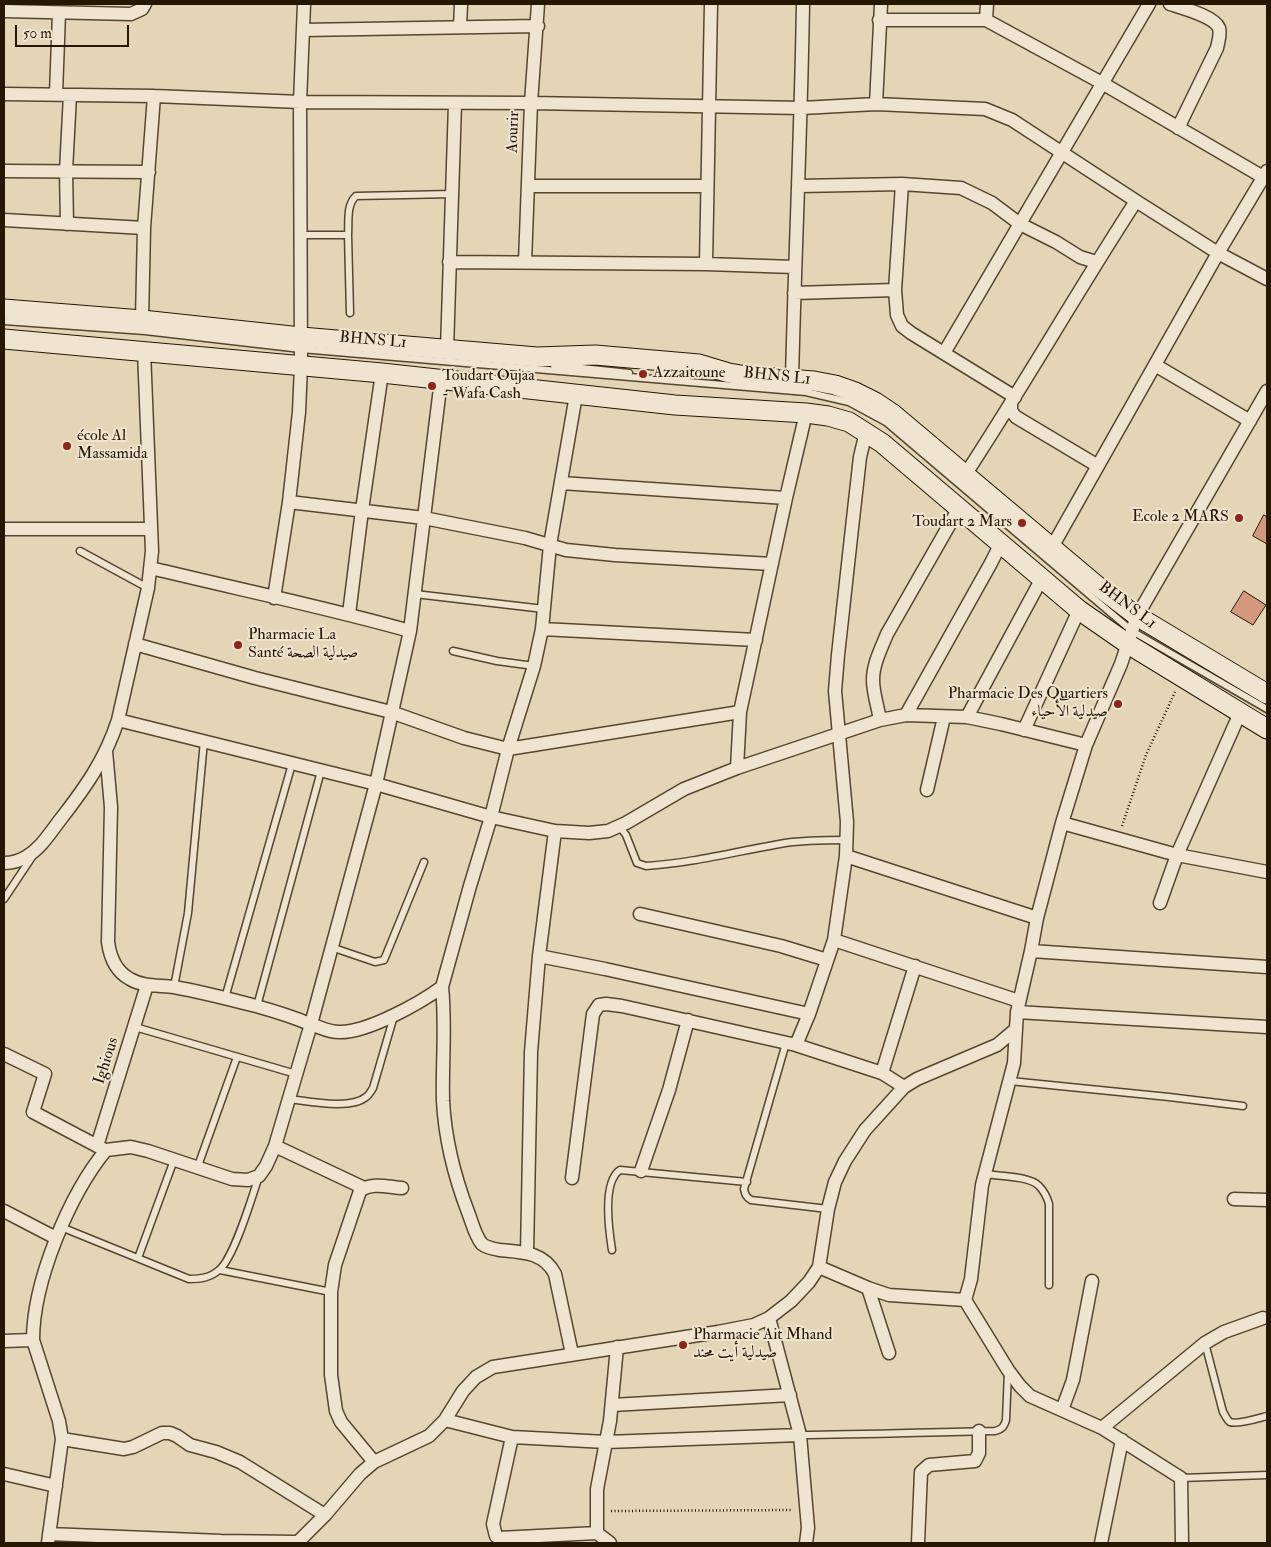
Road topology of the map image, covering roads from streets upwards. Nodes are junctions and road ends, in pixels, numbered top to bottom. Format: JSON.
{"nodes":[{"id":1,"x":145,"y":4,"type":"edge"},
{"id":2,"x":304,"y":4,"type":"edge"},
{"id":3,"x":461,"y":4,"type":"edge"},
{"id":4,"x":538,"y":4,"type":"edge"},
{"id":5,"x":711,"y":4,"type":"edge"},
{"id":6,"x":803,"y":4,"type":"edge"},
{"id":7,"x":880,"y":4,"type":"edge"},
{"id":8,"x":987,"y":4,"type":"edge"},
{"id":9,"x":1147,"y":4,"type":"edge"},
{"id":10,"x":1170,"y":4,"type":"edge"},
{"id":11,"x":4,"y":11,"type":"edge"},
{"id":12,"x":58,"y":13,"type":"junction"},
{"id":13,"x":879,"y":20,"type":"junction"},
{"id":14,"x":986,"y":20,"type":"junction"},
{"id":15,"x":538,"y":26,"type":"junction"},
{"id":16,"x":460,"y":28,"type":"junction"},
{"id":17,"x":303,"y":30,"type":"junction"},
{"id":18,"x":1102,"y":83,"type":"junction"},
{"id":19,"x":4,"y":94,"type":"edge"},
{"id":20,"x":56,"y":94,"type":"junction"},
{"id":21,"x":70,"y":95,"type":"junction"},
{"id":22,"x":154,"y":96,"type":"junction"},
{"id":23,"x":300,"y":102,"type":"junction"},
{"id":24,"x":531,"y":103,"type":"junction"},
{"id":25,"x":454,"y":104,"type":"junction"},
{"id":26,"x":876,"y":104,"type":"junction"},
{"id":27,"x":710,"y":106,"type":"junction"},
{"id":28,"x":802,"y":108,"type":"junction"},
{"id":29,"x":1178,"y":128,"type":"junction"},
{"id":30,"x":1062,"y":154,"type":"junction"},
{"id":31,"x":4,"y":171,"type":"edge"},
{"id":32,"x":66,"y":171,"type":"junction"},
{"id":33,"x":149,"y":172,"type":"junction"},
{"id":34,"x":1265,"y":174,"type":"edge"},
{"id":35,"x":902,"y":184,"type":"junction"},
{"id":36,"x":528,"y":186,"type":"junction"},
{"id":37,"x":707,"y":186,"type":"junction"},
{"id":38,"x":799,"y":186,"type":"junction"},
{"id":39,"x":1136,"y":201,"type":"junction"},
{"id":40,"x":4,"y":220,"type":"edge"},
{"id":41,"x":67,"y":224,"type":"junction"},
{"id":42,"x":1020,"y":224,"type":"junction"},
{"id":43,"x":144,"y":228,"type":"junction"},
{"id":44,"x":1218,"y":253,"type":"junction"},
{"id":45,"x":450,"y":262,"type":"junction"},
{"id":46,"x":526,"y":262,"type":"junction"},
{"id":47,"x":1096,"y":262,"type":"junction"},
{"id":48,"x":706,"y":264,"type":"junction"},
{"id":49,"x":794,"y":267,"type":"junction"},
{"id":50,"x":1267,"y":279,"type":"edge"},
{"id":51,"x":895,"y":290,"type":"junction"},
{"id":52,"x":794,"y":293,"type":"junction"},
{"id":53,"x":4,"y":309,"type":"edge"},
{"id":54,"x":142,"y":320,"type":"junction"},
{"id":55,"x":4,"y":339,"type":"edge"},
{"id":56,"x":301,"y":349,"type":"junction"},
{"id":57,"x":447,"y":349,"type":"junction"},
{"id":58,"x":144,"y":351,"type":"junction"},
{"id":59,"x":944,"y":354,"type":"junction"},
{"id":60,"x":1155,"y":365,"type":"junction"},
{"id":61,"x":382,"y":374,"type":"junction"},
{"id":62,"x":792,"y":379,"type":"junction"},
{"id":63,"x":441,"y":380,"type":"junction"},
{"id":64,"x":1267,"y":392,"type":"edge"},
{"id":65,"x":576,"y":395,"type":"junction"},
{"id":66,"x":1013,"y":400,"type":"junction"},
{"id":67,"x":806,"y":413,"type":"junction"},
{"id":68,"x":1250,"y":421,"type":"junction"},
{"id":69,"x":866,"y":432,"type":"junction"},
{"id":70,"x":1098,"y":466,"type":"junction"},
{"id":71,"x":965,"y":475,"type":"junction"},
{"id":72,"x":561,"y":483,"type":"junction"},
{"id":73,"x":786,"y":498,"type":"junction"},
{"id":74,"x":289,"y":502,"type":"junction"},
{"id":75,"x":959,"y":508,"type":"junction"},
{"id":76,"x":362,"y":510,"type":"junction"},
{"id":77,"x":424,"y":518,"type":"junction"},
{"id":78,"x":4,"y":528,"type":"edge"},
{"id":79,"x":151,"y":528,"type":"junction"},
{"id":80,"x":1000,"y":544,"type":"junction"},
{"id":81,"x":550,"y":546,"type":"junction"},
{"id":82,"x":1051,"y":548,"type":"junction"},
{"id":83,"x":772,"y":564,"type":"junction"},
{"id":84,"x":151,"y":568,"type":"junction"},
{"id":85,"x":1042,"y":578,"type":"junction"},
{"id":86,"x":274,"y":598,"type":"junction"},
{"id":87,"x":1079,"y":610,"type":"junction"},
{"id":88,"x":349,"y":614,"type":"junction"},
{"id":89,"x":542,"y":629,"type":"junction"},
{"id":90,"x":1133,"y":629,"type":"junction"},
{"id":91,"x":410,"y":631,"type":"junction"},
{"id":92,"x":756,"y":640,"type":"junction"},
{"id":93,"x":135,"y":644,"type":"junction"},
{"id":94,"x":1267,"y":694,"type":"edge"},
{"id":95,"x":391,"y":712,"type":"junction"},
{"id":96,"x":740,"y":712,"type":"junction"},
{"id":97,"x":1240,"y":713,"type":"junction"},
{"id":98,"x":906,"y":716,"type":"junction"},
{"id":99,"x":944,"y":717,"type":"junction"},
{"id":100,"x":967,"y":717,"type":"junction"},
{"id":101,"x":118,"y":720,"type":"junction"},
{"id":102,"x":880,"y":720,"type":"junction"},
{"id":103,"x":1267,"y":729,"type":"edge"},
{"id":104,"x":1024,"y":730,"type":"junction"},
{"id":105,"x":840,"y":733,"type":"junction"},
{"id":106,"x":1086,"y":745,"type":"junction"},
{"id":107,"x":508,"y":749,"type":"junction"},
{"id":108,"x":106,"y":751,"type":"junction"},
{"id":109,"x":736,"y":768,"type":"junction"},
{"id":110,"x":376,"y":784,"type":"junction"},
{"id":111,"x":927,"y":790,"type":"dead end"},
{"id":112,"x":491,"y":817,"type":"junction"},
{"id":113,"x":1062,"y":823,"type":"junction"},
{"id":114,"x":555,"y":831,"type":"junction"},
{"id":115,"x":1177,"y":854,"type":"junction"},
{"id":116,"x":846,"y":856,"type":"junction"},
{"id":117,"x":4,"y":863,"type":"edge"},
{"id":118,"x":1267,"y":872,"type":"edge"},
{"id":119,"x":1160,"y":903,"type":"dead end"},
{"id":120,"x":640,"y":914,"type":"dead end"},
{"id":121,"x":1036,"y":918,"type":"junction"},
{"id":122,"x":834,"y":940,"type":"junction"},
{"id":123,"x":1031,"y":950,"type":"junction"},
{"id":124,"x":539,"y":956,"type":"junction"},
{"id":125,"x":827,"y":960,"type":"junction"},
{"id":126,"x":915,"y":966,"type":"junction"},
{"id":127,"x":1267,"y":967,"type":"edge"},
{"id":128,"x":147,"y":985,"type":"junction"},
{"id":129,"x":442,"y":987,"type":"junction"},
{"id":130,"x":1018,"y":1006,"type":"junction"},
{"id":131,"x":809,"y":1014,"type":"junction"},
{"id":132,"x":688,"y":1020,"type":"junction"},
{"id":133,"x":311,"y":1024,"type":"junction"},
{"id":134,"x":1267,"y":1027,"type":"edge"},
{"id":135,"x":1016,"y":1029,"type":"junction"},
{"id":136,"x":791,"y":1044,"type":"junction"},
{"id":137,"x":4,"y":1054,"type":"edge"},
{"id":138,"x":882,"y":1073,"type":"junction"},
{"id":139,"x":904,"y":1086,"type":"junction"},
{"id":140,"x":275,"y":1146,"type":"junction"},
{"id":141,"x":101,"y":1148,"type":"junction"},
{"id":142,"x":641,"y":1171,"type":"road end"},
{"id":143,"x":572,"y":1178,"type":"dead end"},
{"id":144,"x":364,"y":1188,"type":"junction"},
{"id":145,"x":402,"y":1188,"type":"dead end"},
{"id":146,"x":1234,"y":1199,"type":"dead end"},
{"id":147,"x":1267,"y":1200,"type":"edge"},
{"id":148,"x":4,"y":1212,"type":"edge"},
{"id":149,"x":59,"y":1233,"type":"junction"},
{"id":150,"x":527,"y":1253,"type":"junction"},
{"id":151,"x":819,"y":1267,"type":"junction"},
{"id":152,"x":1092,"y":1281,"type":"dead end"},
{"id":153,"x":868,"y":1288,"type":"junction"},
{"id":154,"x":965,"y":1300,"type":"junction"},
{"id":155,"x":770,"y":1318,"type":"junction"},
{"id":156,"x":1263,"y":1318,"type":"dead end"},
{"id":157,"x":33,"y":1340,"type":"junction"},
{"id":158,"x":4,"y":1341,"type":"edge"},
{"id":159,"x":618,"y":1347,"type":"junction"},
{"id":160,"x":889,"y":1353,"type":"dead end"},
{"id":161,"x":572,"y":1354,"type":"junction"},
{"id":162,"x":790,"y":1395,"type":"junction"},
{"id":163,"x":612,"y":1405,"type":"junction"},
{"id":164,"x":1062,"y":1410,"type":"junction"},
{"id":165,"x":445,"y":1420,"type":"junction"},
{"id":166,"x":1102,"y":1428,"type":"junction"},
{"id":167,"x":979,"y":1431,"type":"road end"},
{"id":168,"x":800,"y":1435,"type":"junction"},
{"id":169,"x":512,"y":1437,"type":"junction"},
{"id":170,"x":62,"y":1439,"type":"junction"},
{"id":171,"x":1122,"y":1440,"type":"junction"},
{"id":172,"x":606,"y":1442,"type":"junction"},
{"id":173,"x":374,"y":1462,"type":"junction"},
{"id":174,"x":4,"y":1474,"type":"edge"},
{"id":175,"x":56,"y":1486,"type":"junction"},
{"id":176,"x":325,"y":1515,"type":"junction"},
{"id":177,"x":597,"y":1533,"type":"junction"},
{"id":178,"x":49,"y":1539,"type":"edge"},
{"id":179,"x":156,"y":1541,"type":"edge"},
{"id":180,"x":297,"y":1543,"type":"edge"},
{"id":181,"x":610,"y":1543,"type":"edge"},
{"id":182,"x":806,"y":1543,"type":"edge"},
{"id":183,"x":918,"y":1543,"type":"edge"},
{"id":184,"x":1101,"y":1543,"type":"edge"},
{"id":185,"x":1182,"y":1543,"type":"edge"}],
"edges":[{"from":1,"to":12,"type":"street"},
{"from":2,"to":17,"type":"street"},
{"from":3,"to":16,"type":"street"},
{"from":4,"to":15,"type":"street","name":"Aourir"},
{"from":5,"to":27,"type":"street"},
{"from":6,"to":28,"type":"street"},
{"from":7,"to":13,"type":"street"},
{"from":8,"to":14,"type":"street"},
{"from":9,"to":18,"type":"street"},
{"from":10,"to":29,"type":"street"},
{"from":11,"to":12,"type":"street"},
{"from":12,"to":20,"type":"street"},
{"from":13,"to":14,"type":"street"},
{"from":13,"to":26,"type":"street"},
{"from":14,"to":18,"type":"street"},
{"from":15,"to":16,"type":"street"},
{"from":15,"to":24,"type":"street","name":"Aourir"},
{"from":16,"to":17,"type":"street"},
{"from":17,"to":23,"type":"street"},
{"from":18,"to":29,"type":"street"},
{"from":18,"to":30,"type":"street"},
{"from":19,"to":20,"type":"street"},
{"from":20,"to":21,"type":"street"},
{"from":21,"to":22,"type":"street"},
{"from":21,"to":32,"type":"street"},
{"from":22,"to":23,"type":"street"},
{"from":22,"to":33,"type":"street"},
{"from":23,"to":25,"type":"street"},
{"from":23,"to":56,"type":"street"},
{"from":24,"to":25,"type":"street"},
{"from":24,"to":27,"type":"street"},
{"from":24,"to":36,"type":"street","name":"Aourir"},
{"from":25,"to":45,"type":"street"},
{"from":26,"to":28,"type":"street"},
{"from":26,"to":30,"type":"street"},
{"from":27,"to":28,"type":"street"},
{"from":27,"to":37,"type":"street"},
{"from":28,"to":38,"type":"street"},
{"from":29,"to":34,"type":"street"},
{"from":30,"to":39,"type":"street"},
{"from":30,"to":42,"type":"street"},
{"from":31,"to":32,"type":"street"},
{"from":32,"to":33,"type":"street"},
{"from":32,"to":41,"type":"street"},
{"from":33,"to":43,"type":"street"},
{"from":34,"to":44,"type":"street"},
{"from":35,"to":38,"type":"street"},
{"from":35,"to":42,"type":"street"},
{"from":35,"to":51,"type":"street"},
{"from":36,"to":37,"type":"street"},
{"from":36,"to":46,"type":"street","name":"Aourir"},
{"from":37,"to":48,"type":"street"},
{"from":38,"to":49,"type":"street"},
{"from":39,"to":44,"type":"street"},
{"from":39,"to":47,"type":"street"},
{"from":40,"to":41,"type":"street"},
{"from":41,"to":43,"type":"street"},
{"from":42,"to":47,"type":"street"},
{"from":42,"to":59,"type":"street"},
{"from":43,"to":54,"type":"street"},
{"from":44,"to":50,"type":"street"},
{"from":44,"to":60,"type":"street"},
{"from":45,"to":46,"type":"street"},
{"from":45,"to":57,"type":"street"},
{"from":46,"to":48,"type":"street"},
{"from":47,"to":66,"type":"street"},
{"from":48,"to":49,"type":"street"},
{"from":49,"to":52,"type":"street"},
{"from":51,"to":52,"type":"street"},
{"from":51,"to":59,"type":"street"},
{"from":52,"to":62,"type":"street"},
{"from":53,"to":54,"type":"street"},
{"from":54,"to":56,"type":"street"},
{"from":55,"to":58,"type":"street"},
{"from":56,"to":57,"type":"street"},
{"from":56,"to":58,"type":"street"},
{"from":56,"to":61,"type":"street"},
{"from":56,"to":74,"type":"street"},
{"from":57,"to":62,"type":"street"},
{"from":58,"to":79,"type":"street"},
{"from":59,"to":66,"type":"street"},
{"from":60,"to":68,"type":"street"},
{"from":60,"to":70,"type":"street"},
{"from":61,"to":63,"type":"street"},
{"from":61,"to":76,"type":"street"},
{"from":62,"to":71,"type":"street"},
{"from":63,"to":65,"type":"street"},
{"from":63,"to":77,"type":"street"},
{"from":64,"to":68,"type":"street"},
{"from":65,"to":67,"type":"street"},
{"from":65,"to":72,"type":"street"},
{"from":66,"to":70,"type":"street"},
{"from":66,"to":71,"type":"street"},
{"from":67,"to":69,"type":"street"},
{"from":67,"to":73,"type":"street"},
{"from":68,"to":90,"type":"street"},
{"from":69,"to":75,"type":"street"},
{"from":69,"to":105,"type":"street"},
{"from":70,"to":82,"type":"street"},
{"from":71,"to":82,"type":"street"},
{"from":72,"to":73,"type":"street"},
{"from":72,"to":81,"type":"street"},
{"from":73,"to":83,"type":"street"},
{"from":74,"to":76,"type":"street"},
{"from":74,"to":86,"type":"street"},
{"from":75,"to":80,"type":"street"},
{"from":75,"to":102,"type":"street"},
{"from":76,"to":77,"type":"street"},
{"from":76,"to":88,"type":"street"},
{"from":77,"to":81,"type":"street"},
{"from":77,"to":91,"type":"street"},
{"from":78,"to":79,"type":"street"},
{"from":79,"to":84,"type":"street"},
{"from":80,"to":85,"type":"street"},
{"from":80,"to":98,"type":"street"},
{"from":81,"to":83,"type":"street"},
{"from":81,"to":89,"type":"street"},
{"from":82,"to":90,"type":"street"},
{"from":83,"to":92,"type":"street"},
{"from":84,"to":86,"type":"street"},
{"from":84,"to":93,"type":"street"},
{"from":85,"to":87,"type":"street"},
{"from":85,"to":100,"type":"street"},
{"from":86,"to":88,"type":"street"},
{"from":87,"to":90,"type":"street"},
{"from":87,"to":104,"type":"street"},
{"from":88,"to":91,"type":"street"},
{"from":89,"to":92,"type":"street"},
{"from":89,"to":107,"type":"street"},
{"from":90,"to":94,"type":"street"},
{"from":90,"to":97,"type":"street"},
{"from":90,"to":106,"type":"street"},
{"from":91,"to":95,"type":"street"},
{"from":92,"to":96,"type":"street"},
{"from":93,"to":95,"type":"street"},
{"from":93,"to":101,"type":"street"},
{"from":95,"to":107,"type":"street"},
{"from":95,"to":110,"type":"street"},
{"from":96,"to":107,"type":"street"},
{"from":96,"to":109,"type":"street"},
{"from":97,"to":103,"type":"street"},
{"from":97,"to":115,"type":"street"},
{"from":98,"to":99,"type":"street"},
{"from":98,"to":102,"type":"street"},
{"from":99,"to":100,"type":"street"},
{"from":99,"to":111,"type":"street"},
{"from":100,"to":104,"type":"street"},
{"from":101,"to":108,"type":"street"},
{"from":101,"to":110,"type":"street"},
{"from":102,"to":105,"type":"street"},
{"from":104,"to":106,"type":"street"},
{"from":105,"to":109,"type":"street"},
{"from":105,"to":116,"type":"street"},
{"from":106,"to":113,"type":"street"},
{"from":107,"to":112,"type":"street"},
{"from":108,"to":117,"type":"street"},
{"from":108,"to":128,"type":"street"},
{"from":109,"to":114,"type":"street"},
{"from":110,"to":112,"type":"street"},
{"from":110,"to":133,"type":"street"},
{"from":112,"to":114,"type":"street"},
{"from":112,"to":129,"type":"street"},
{"from":113,"to":115,"type":"street"},
{"from":113,"to":121,"type":"street"},
{"from":114,"to":124,"type":"street"},
{"from":115,"to":118,"type":"street"},
{"from":115,"to":119,"type":"street"},
{"from":116,"to":121,"type":"street"},
{"from":116,"to":122,"type":"street"},
{"from":120,"to":125,"type":"street"},
{"from":121,"to":123,"type":"street"},
{"from":122,"to":125,"type":"street"},
{"from":122,"to":126,"type":"street"},
{"from":123,"to":127,"type":"street"},
{"from":123,"to":130,"type":"street"},
{"from":124,"to":131,"type":"street"},
{"from":124,"to":150,"type":"street"},
{"from":125,"to":131,"type":"street"},
{"from":126,"to":130,"type":"street"},
{"from":126,"to":138,"type":"street"},
{"from":128,"to":133,"type":"street"},
{"from":128,"to":141,"type":"street","name":"Ighious"},
{"from":129,"to":133,"type":"street"},
{"from":129,"to":150,"type":"street"},
{"from":130,"to":134,"type":"street"},
{"from":130,"to":135,"type":"street"},
{"from":131,"to":136,"type":"street"},
{"from":132,"to":136,"type":"street"},
{"from":132,"to":142,"type":"street"},
{"from":132,"to":143,"type":"street"},
{"from":133,"to":140,"type":"street"},
{"from":135,"to":139,"type":"street"},
{"from":135,"to":154,"type":"street"},
{"from":136,"to":138,"type":"street"},
{"from":137,"to":141,"type":"street"},
{"from":138,"to":139,"type":"street"},
{"from":139,"to":151,"type":"street"},
{"from":140,"to":141,"type":"street"},
{"from":140,"to":144,"type":"street"},
{"from":141,"to":149,"type":"street","name":"Ighious"},
{"from":144,"to":145,"type":"street"},
{"from":144,"to":173,"type":"street"},
{"from":146,"to":147,"type":"street"},
{"from":148,"to":149,"type":"street"},
{"from":149,"to":157,"type":"street","name":"Ighious"},
{"from":150,"to":161,"type":"street"},
{"from":151,"to":153,"type":"street"},
{"from":151,"to":155,"type":"street"},
{"from":152,"to":164,"type":"street"},
{"from":153,"to":154,"type":"street"},
{"from":153,"to":160,"type":"street"},
{"from":154,"to":164,"type":"street"},
{"from":155,"to":159,"type":"street"},
{"from":155,"to":162,"type":"street"},
{"from":156,"to":166,"type":"street"},
{"from":157,"to":158,"type":"street"},
{"from":157,"to":170,"type":"street"},
{"from":159,"to":161,"type":"street"},
{"from":159,"to":163,"type":"street"},
{"from":161,"to":165,"type":"street"},
{"from":162,"to":163,"type":"street"},
{"from":162,"to":168,"type":"street"},
{"from":163,"to":172,"type":"street"},
{"from":164,"to":166,"type":"street"},
{"from":165,"to":169,"type":"street"},
{"from":165,"to":173,"type":"street"},
{"from":166,"to":171,"type":"street"},
{"from":167,"to":183,"type":"street"},
{"from":168,"to":172,"type":"street"},
{"from":168,"to":182,"type":"street"},
{"from":169,"to":172,"type":"street"},
{"from":169,"to":177,"type":"street"},
{"from":170,"to":175,"type":"street"},
{"from":170,"to":176,"type":"street"},
{"from":171,"to":184,"type":"street"},
{"from":171,"to":185,"type":"street"},
{"from":172,"to":177,"type":"street"},
{"from":173,"to":176,"type":"street"},
{"from":174,"to":175,"type":"street"},
{"from":175,"to":178,"type":"street"},
{"from":176,"to":180,"type":"street"},
{"from":177,"to":181,"type":"street"},
{"from":178,"to":179,"type":"street"},
{"from":179,"to":180,"type":"street"}]}
